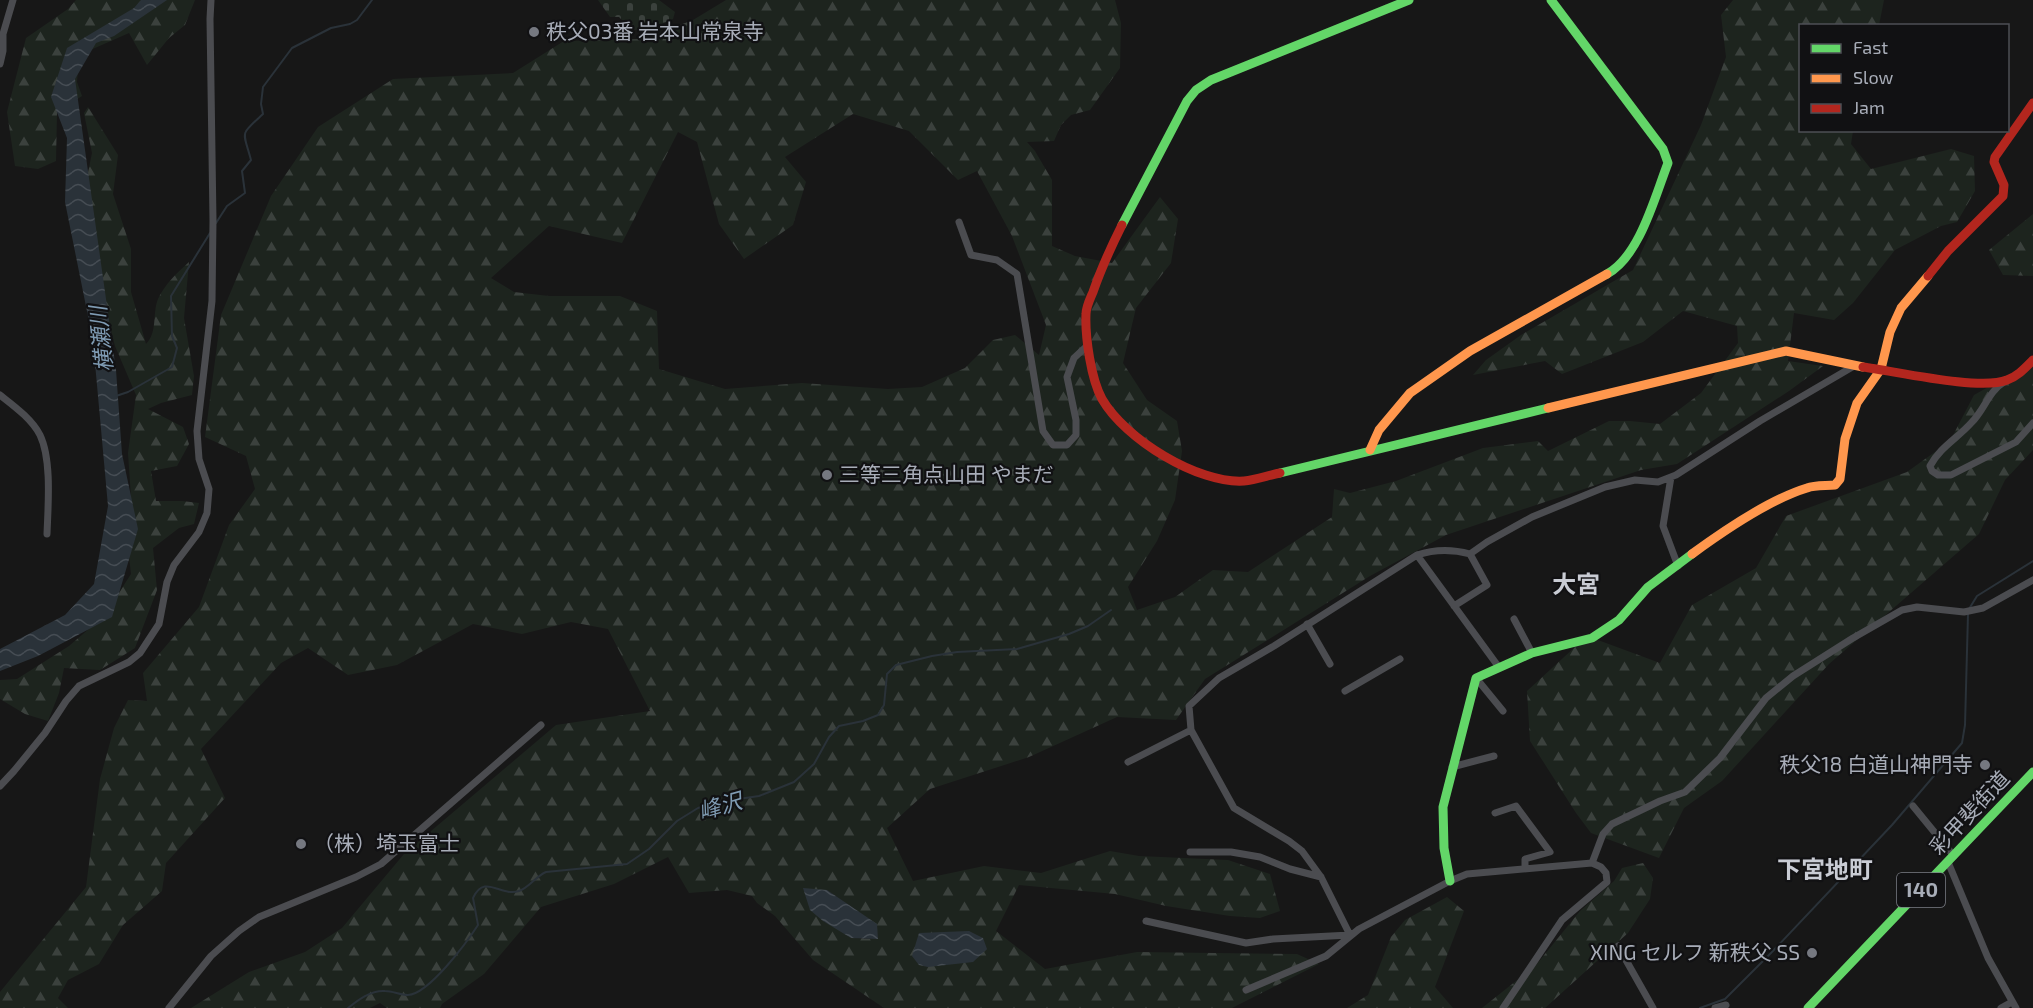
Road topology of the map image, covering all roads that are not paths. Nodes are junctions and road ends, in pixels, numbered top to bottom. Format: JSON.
{"nodes":[{"id":1,"x":13,"y":0,"type":"edge"},
{"id":2,"x":212,"y":0,"type":"edge"},
{"id":3,"x":1409,"y":0,"type":"edge"},
{"id":4,"x":1551,"y":0,"type":"edge"},
{"id":5,"x":0,"y":64,"type":"edge"},
{"id":6,"x":2033,"y":103,"type":"edge"},
{"id":7,"x":959,"y":222,"type":"dead end"},
{"id":8,"x":1088,"y":345,"type":"junction"},
{"id":9,"x":2033,"y":360,"type":"edge"},
{"id":10,"x":1854,"y":366,"type":"junction"},
{"id":11,"x":1881,"y":369,"type":"junction"},
{"id":12,"x":2006,"y":381,"type":"junction"},
{"id":13,"x":0,"y":395,"type":"edge"},
{"id":14,"x":2033,"y":423,"type":"edge"},
{"id":15,"x":1370,"y":450,"type":"junction"},
{"id":16,"x":1671,"y":477,"type":"junction"},
{"id":17,"x":47,"y":534,"type":"dead end"},
{"id":18,"x":1470,"y":554,"type":"junction"},
{"id":19,"x":1417,"y":555,"type":"junction"},
{"id":20,"x":1678,"y":566,"type":"junction"},
{"id":21,"x":2033,"y":580,"type":"edge"},
{"id":22,"x":1454,"y":606,"type":"junction"},
{"id":23,"x":1514,"y":619,"type":"dead end"},
{"id":24,"x":1307,"y":624,"type":"junction"},
{"id":25,"x":1532,"y":653,"type":"junction"},
{"id":26,"x":1400,"y":659,"type":"dead end"},
{"id":27,"x":1330,"y":664,"type":"dead end"},
{"id":28,"x":1498,"y":666,"type":"junction"},
{"id":29,"x":1476,"y":678,"type":"junction"},
{"id":30,"x":1345,"y":691,"type":"dead end"},
{"id":31,"x":1503,"y":711,"type":"dead end"},
{"id":32,"x":541,"y":724,"type":"dead end"},
{"id":33,"x":1191,"y":730,"type":"junction"},
{"id":34,"x":1494,"y":756,"type":"dead end"},
{"id":35,"x":1128,"y":762,"type":"dead end"},
{"id":36,"x":1452,"y":767,"type":"junction"},
{"id":37,"x":2033,"y":772,"type":"edge"},
{"id":38,"x":0,"y":786,"type":"edge"},
{"id":39,"x":1913,"y":806,"type":"dead end"},
{"id":40,"x":1495,"y":813,"type":"dead end"},
{"id":41,"x":1190,"y":852,"type":"dead end"},
{"id":42,"x":1951,"y":859,"type":"junction"},
{"id":43,"x":1592,"y":863,"type":"junction"},
{"id":44,"x":1525,"y":868,"type":"junction"},
{"id":45,"x":1321,"y":877,"type":"junction"},
{"id":46,"x":1450,"y":881,"type":"junction"},
{"id":47,"x":1146,"y":921,"type":"dead end"},
{"id":48,"x":1350,"y":935,"type":"junction"},
{"id":49,"x":1618,"y":946,"type":"dead end"},
{"id":50,"x":1246,"y":990,"type":"dead end"},
{"id":51,"x":1726,"y":1005,"type":"dead end"},
{"id":52,"x":2014,"y":1005,"type":"edge"},
{"id":53,"x":169,"y":1008,"type":"edge"},
{"id":54,"x":1503,"y":1008,"type":"edge"},
{"id":55,"x":1653,"y":1008,"type":"edge"},
{"id":56,"x":1715,"y":1008,"type":"edge"},
{"id":57,"x":1808,"y":1008,"type":"edge"},
{"id":58,"x":2001,"y":1008,"type":"edge"}],
"edges":[{"from":1,"to":5,"type":"street"},
{"from":2,"to":38,"type":"street"},
{"from":3,"to":8,"type":"main road"},
{"from":4,"to":15,"type":"main road"},
{"from":6,"to":11,"type":"main road"},
{"from":7,"to":8,"type":"street"},
{"from":8,"to":15,"type":"main road"},
{"from":9,"to":12,"type":"main road"},
{"from":10,"to":11,"type":"main road"},
{"from":10,"to":15,"type":"main road"},
{"from":10,"to":16,"type":"street"},
{"from":11,"to":12,"type":"main road"},
{"from":11,"to":20,"type":"main road"},
{"from":12,"to":14,"type":"street"},
{"from":13,"to":17,"type":"street"},
{"from":16,"to":18,"type":"street"},
{"from":16,"to":20,"type":"street"},
{"from":18,"to":19,"type":"street"},
{"from":18,"to":22,"type":"street"},
{"from":19,"to":22,"type":"street"},
{"from":19,"to":24,"type":"street"},
{"from":20,"to":25,"type":"main road"},
{"from":21,"to":43,"type":"street"},
{"from":22,"to":28,"type":"street"},
{"from":23,"to":25,"type":"street"},
{"from":24,"to":27,"type":"street"},
{"from":24,"to":33,"type":"street"},
{"from":25,"to":28,"type":"main road"},
{"from":26,"to":30,"type":"street"},
{"from":28,"to":29,"type":"main road"},
{"from":29,"to":31,"type":"street"},
{"from":29,"to":36,"type":"main road"},
{"from":32,"to":53,"type":"street"},
{"from":33,"to":35,"type":"street"},
{"from":33,"to":45,"type":"street"},
{"from":34,"to":36,"type":"street"},
{"from":36,"to":46,"type":"main road"},
{"from":37,"to":42,"type":"main road","name":"彩甲斐街道","number":"140"},
{"from":39,"to":42,"type":"street"},
{"from":40,"to":44,"type":"street"},
{"from":41,"to":45,"type":"street"},
{"from":42,"to":52,"type":"street"},
{"from":42,"to":57,"type":"main road","name":"彩甲斐街道","number":"140"},
{"from":43,"to":44,"type":"street"},
{"from":43,"to":54,"type":"street"},
{"from":44,"to":46,"type":"street"},
{"from":45,"to":48,"type":"street"},
{"from":46,"to":48,"type":"street"},
{"from":47,"to":48,"type":"street"},
{"from":48,"to":50,"type":"street"},
{"from":49,"to":55,"type":"street"},
{"from":51,"to":56,"type":"street"},
{"from":52,"to":58,"type":"street"}]}
